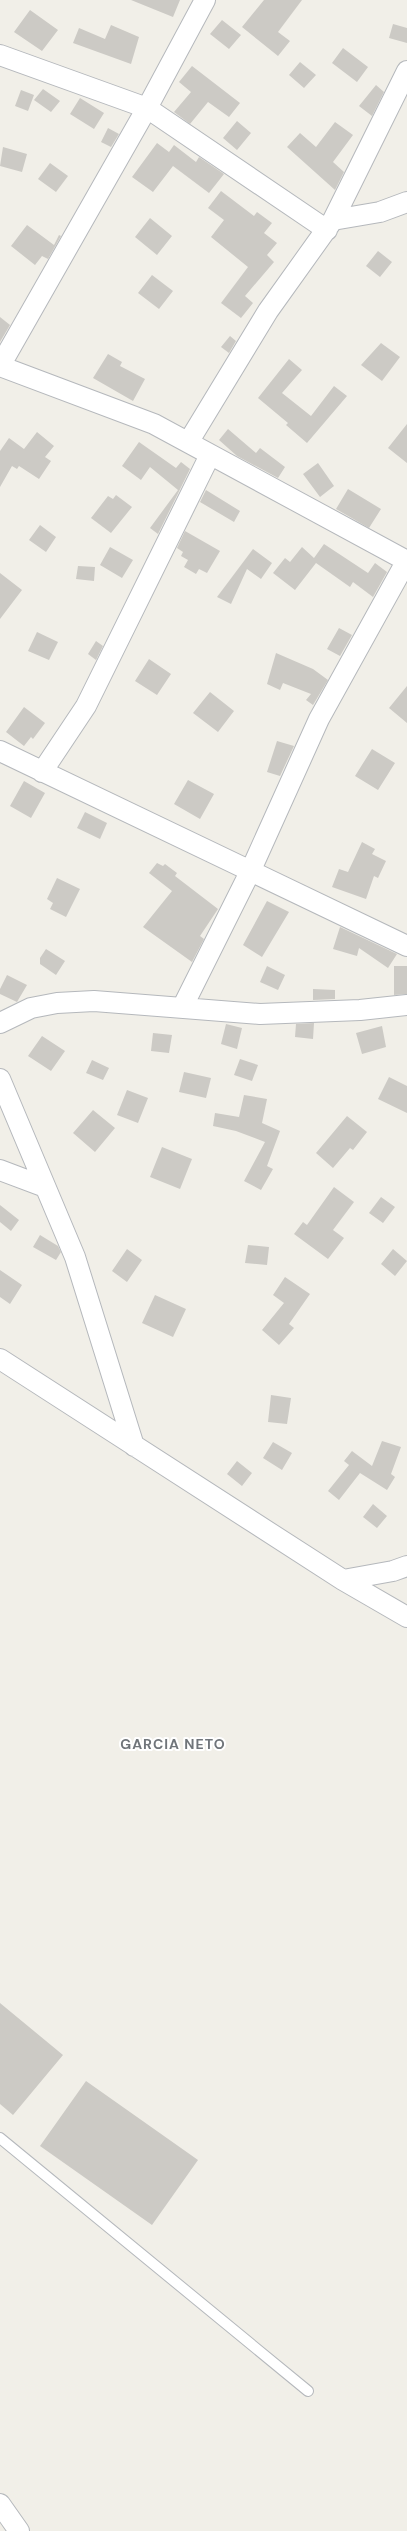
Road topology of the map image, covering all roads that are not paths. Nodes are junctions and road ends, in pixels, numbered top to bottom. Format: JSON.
{"nodes":[{"id":1,"x":205,"y":0,"type":"edge"},
{"id":2,"x":0,"y":55,"type":"edge"},
{"id":3,"x":407,"y":71,"type":"edge"},
{"id":4,"x":147,"y":108,"type":"junction"},
{"id":5,"x":407,"y":202,"type":"edge"},
{"id":6,"x":330,"y":225,"type":"junction"},
{"id":7,"x":0,"y":366,"type":"edge"},
{"id":8,"x":189,"y":441,"type":"junction"},
{"id":9,"x":210,"y":455,"type":"junction"},
{"id":10,"x":407,"y":561,"type":"edge"},
{"id":11,"x":0,"y":752,"type":"edge"},
{"id":12,"x":42,"y":772,"type":"junction"},
{"id":13,"x":250,"y":872,"type":"junction"},
{"id":14,"x":407,"y":946,"type":"edge"},
{"id":15,"x":407,"y":1005,"type":"edge"},
{"id":16,"x":183,"y":1006,"type":"junction"},
{"id":17,"x":0,"y":1023,"type":"edge"},
{"id":18,"x":0,"y":1079,"type":"edge"},
{"id":19,"x":0,"y":1170,"type":"edge"},
{"id":20,"x":45,"y":1187,"type":"junction"},
{"id":21,"x":0,"y":1359,"type":"edge"},
{"id":22,"x":134,"y":1446,"type":"junction"},
{"id":23,"x":407,"y":1566,"type":"edge"},
{"id":24,"x":343,"y":1580,"type":"junction"},
{"id":25,"x":407,"y":1617,"type":"edge"},
{"id":26,"x":0,"y":2138,"type":"edge"},
{"id":27,"x":308,"y":2391,"type":"dead end"},
{"id":28,"x":0,"y":2504,"type":"edge"},
{"id":29,"x":19,"y":2531,"type":"edge"}],
"edges":[{"from":1,"to":4,"type":"street"},
{"from":2,"to":4,"type":"street"},
{"from":3,"to":6,"type":"street"},
{"from":4,"to":6,"type":"street"},
{"from":4,"to":7,"type":"street"},
{"from":5,"to":6,"type":"street"},
{"from":6,"to":8,"type":"street"},
{"from":7,"to":8,"type":"street"},
{"from":8,"to":9,"type":"street"},
{"from":9,"to":10,"type":"street"},
{"from":9,"to":12,"type":"street"},
{"from":10,"to":13,"type":"street"},
{"from":11,"to":12,"type":"street"},
{"from":12,"to":13,"type":"street"},
{"from":13,"to":14,"type":"street"},
{"from":13,"to":16,"type":"street"},
{"from":15,"to":16,"type":"street"},
{"from":16,"to":17,"type":"street"},
{"from":18,"to":20,"type":"street"},
{"from":19,"to":20,"type":"street"},
{"from":20,"to":22,"type":"street"},
{"from":21,"to":22,"type":"street"},
{"from":22,"to":24,"type":"street"},
{"from":23,"to":24,"type":"street"},
{"from":24,"to":25,"type":"street"},
{"from":26,"to":27,"type":"lane"},
{"from":28,"to":29,"type":"street"}]}
